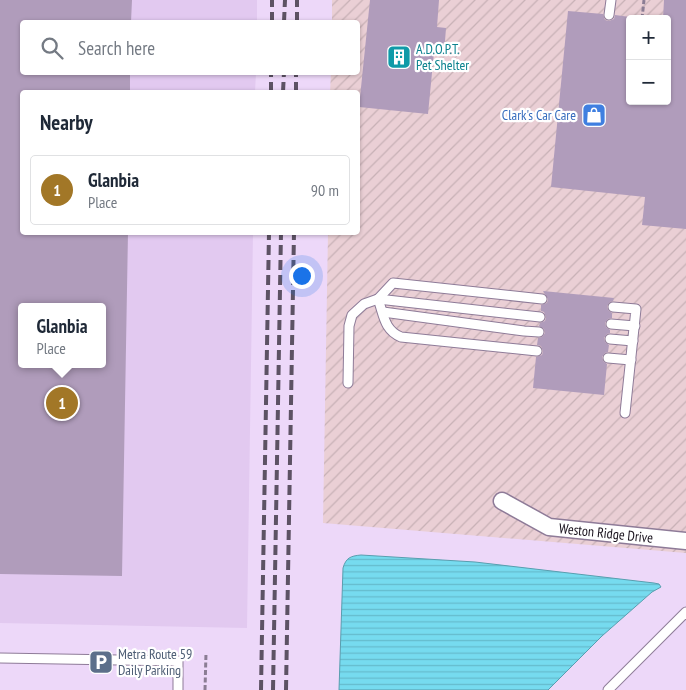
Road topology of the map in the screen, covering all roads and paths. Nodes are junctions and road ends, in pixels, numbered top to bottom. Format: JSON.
{"nodes":[{"id":1,"x":611,"y":0,"type":"edge"},
{"id":2,"x":644,"y":0,"type":"edge"},
{"id":3,"x":609,"y":15,"type":"dead end"},
{"id":4,"x":642,"y":15,"type":"edge"},
{"id":5,"x":378,"y":299,"type":"junction"},
{"id":6,"x":542,"y":299,"type":"dead end"},
{"id":7,"x":613,"y":307,"type":"dead end"},
{"id":8,"x":383,"y":312,"type":"junction"},
{"id":9,"x":540,"y":316,"type":"dead end"},
{"id":10,"x":611,"y":324,"type":"dead end"},
{"id":11,"x":634,"y":326,"type":"junction"},
{"id":12,"x":539,"y":332,"type":"dead end"},
{"id":13,"x":610,"y":339,"type":"dead end"},
{"id":14,"x":633,"y":341,"type":"junction"},
{"id":15,"x":537,"y":351,"type":"dead end"},
{"id":16,"x":608,"y":358,"type":"dead end"},
{"id":17,"x":631,"y":360,"type":"junction"},
{"id":18,"x":348,"y":383,"type":"dead end"},
{"id":19,"x":625,"y":413,"type":"dead end"},
{"id":20,"x":502,"y":501,"type":"dead end"},
{"id":21,"x":686,"y":541,"type":"edge"},
{"id":22,"x":686,"y":612,"type":"edge"},
{"id":23,"x":206,"y":653,"type":"dead end"},
{"id":24,"x":0,"y":658,"type":"edge"},
{"id":25,"x":178,"y":690,"type":"edge"},
{"id":26,"x":205,"y":690,"type":"edge"},
{"id":27,"x":608,"y":690,"type":"edge"}],
"edges":[{"from":1,"to":3,"type":"lane"},
{"from":2,"to":4,"type":"path"},
{"from":5,"to":6,"type":"lane"},
{"from":5,"to":8,"type":"lane"},
{"from":5,"to":9,"type":"lane"},
{"from":5,"to":18,"type":"lane"},
{"from":7,"to":11,"type":"lane"},
{"from":8,"to":12,"type":"lane"},
{"from":8,"to":15,"type":"lane"},
{"from":10,"to":11,"type":"lane"},
{"from":11,"to":14,"type":"lane"},
{"from":13,"to":14,"type":"lane"},
{"from":14,"to":17,"type":"lane"},
{"from":16,"to":17,"type":"lane"},
{"from":17,"to":19,"type":"lane"},
{"from":20,"to":21,"type":"street","name":"Weston Ridge Drive"},
{"from":22,"to":27,"type":"lane"},
{"from":23,"to":26,"type":"path"},
{"from":24,"to":25,"type":"lane"}]}
